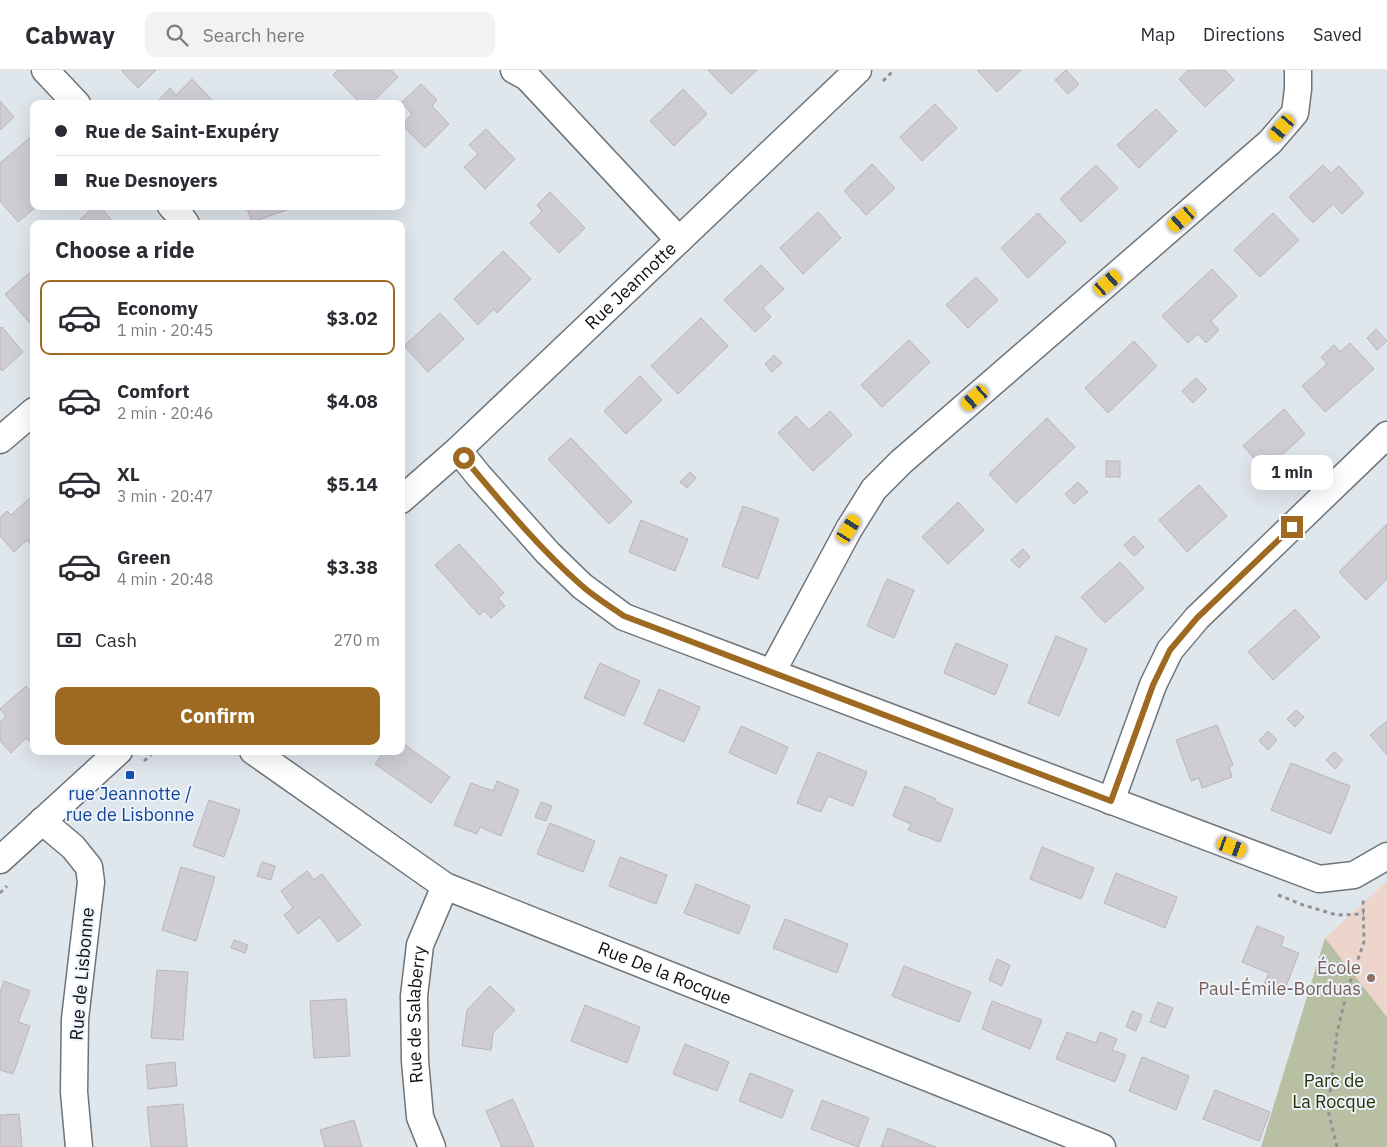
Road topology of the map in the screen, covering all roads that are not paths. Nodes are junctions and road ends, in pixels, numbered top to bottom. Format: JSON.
{"nodes":[{"id":1,"x":45,"y":70,"type":"edge"},
{"id":2,"x":514,"y":70,"type":"edge"},
{"id":3,"x":858,"y":70,"type":"edge"},
{"id":4,"x":1298,"y":70,"type":"edge"},
{"id":5,"x":73,"y":100,"type":"edge"},
{"id":6,"x":175,"y":210,"type":"edge"},
{"id":7,"x":183,"y":220,"type":"edge"},
{"id":8,"x":679,"y":240,"type":"junction"},
{"id":9,"x":30,"y":414,"type":"edge"},
{"id":10,"x":1387,"y":435,"type":"edge"},
{"id":11,"x":0,"y":440,"type":"edge"},
{"id":12,"x":458,"y":450,"type":"junction"},
{"id":13,"x":405,"y":496,"type":"edge"},
{"id":14,"x":772,"y":672,"type":"junction"},
{"id":15,"x":115,"y":755,"type":"edge"},
{"id":16,"x":259,"y":755,"type":"edge"},
{"id":17,"x":1111,"y":801,"type":"junction"},
{"id":18,"x":42,"y":821,"type":"junction"},
{"id":19,"x":1387,"y":856,"type":"edge"},
{"id":20,"x":0,"y":860,"type":"edge"},
{"id":21,"x":445,"y":886,"type":"junction"},
{"id":22,"x":79,"y":1147,"type":"edge"},
{"id":23,"x":432,"y":1147,"type":"edge"},
{"id":24,"x":1102,"y":1147,"type":"edge"}],
"edges":[{"from":1,"to":5,"type":"street"},
{"from":2,"to":8,"type":"street"},
{"from":3,"to":8,"type":"street","name":"Rue Jeannotte"},
{"from":4,"to":14,"type":"street"},
{"from":6,"to":7,"type":"street"},
{"from":8,"to":12,"type":"street","name":"Rue Jeannotte"},
{"from":9,"to":11,"type":"street"},
{"from":10,"to":17,"type":"street"},
{"from":12,"to":13,"type":"street","name":"Rue Jeannotte"},
{"from":12,"to":14,"type":"street"},
{"from":14,"to":17,"type":"street"},
{"from":15,"to":18,"type":"street"},
{"from":16,"to":21,"type":"street","name":"Rue De la Rocque"},
{"from":17,"to":19,"type":"street"},
{"from":18,"to":20,"type":"street"},
{"from":18,"to":22,"type":"street","name":"Rue de Lisbonne"},
{"from":21,"to":23,"type":"street","name":"Rue de Salaberry"},
{"from":21,"to":24,"type":"street","name":"Rue De la Rocque"}]}
